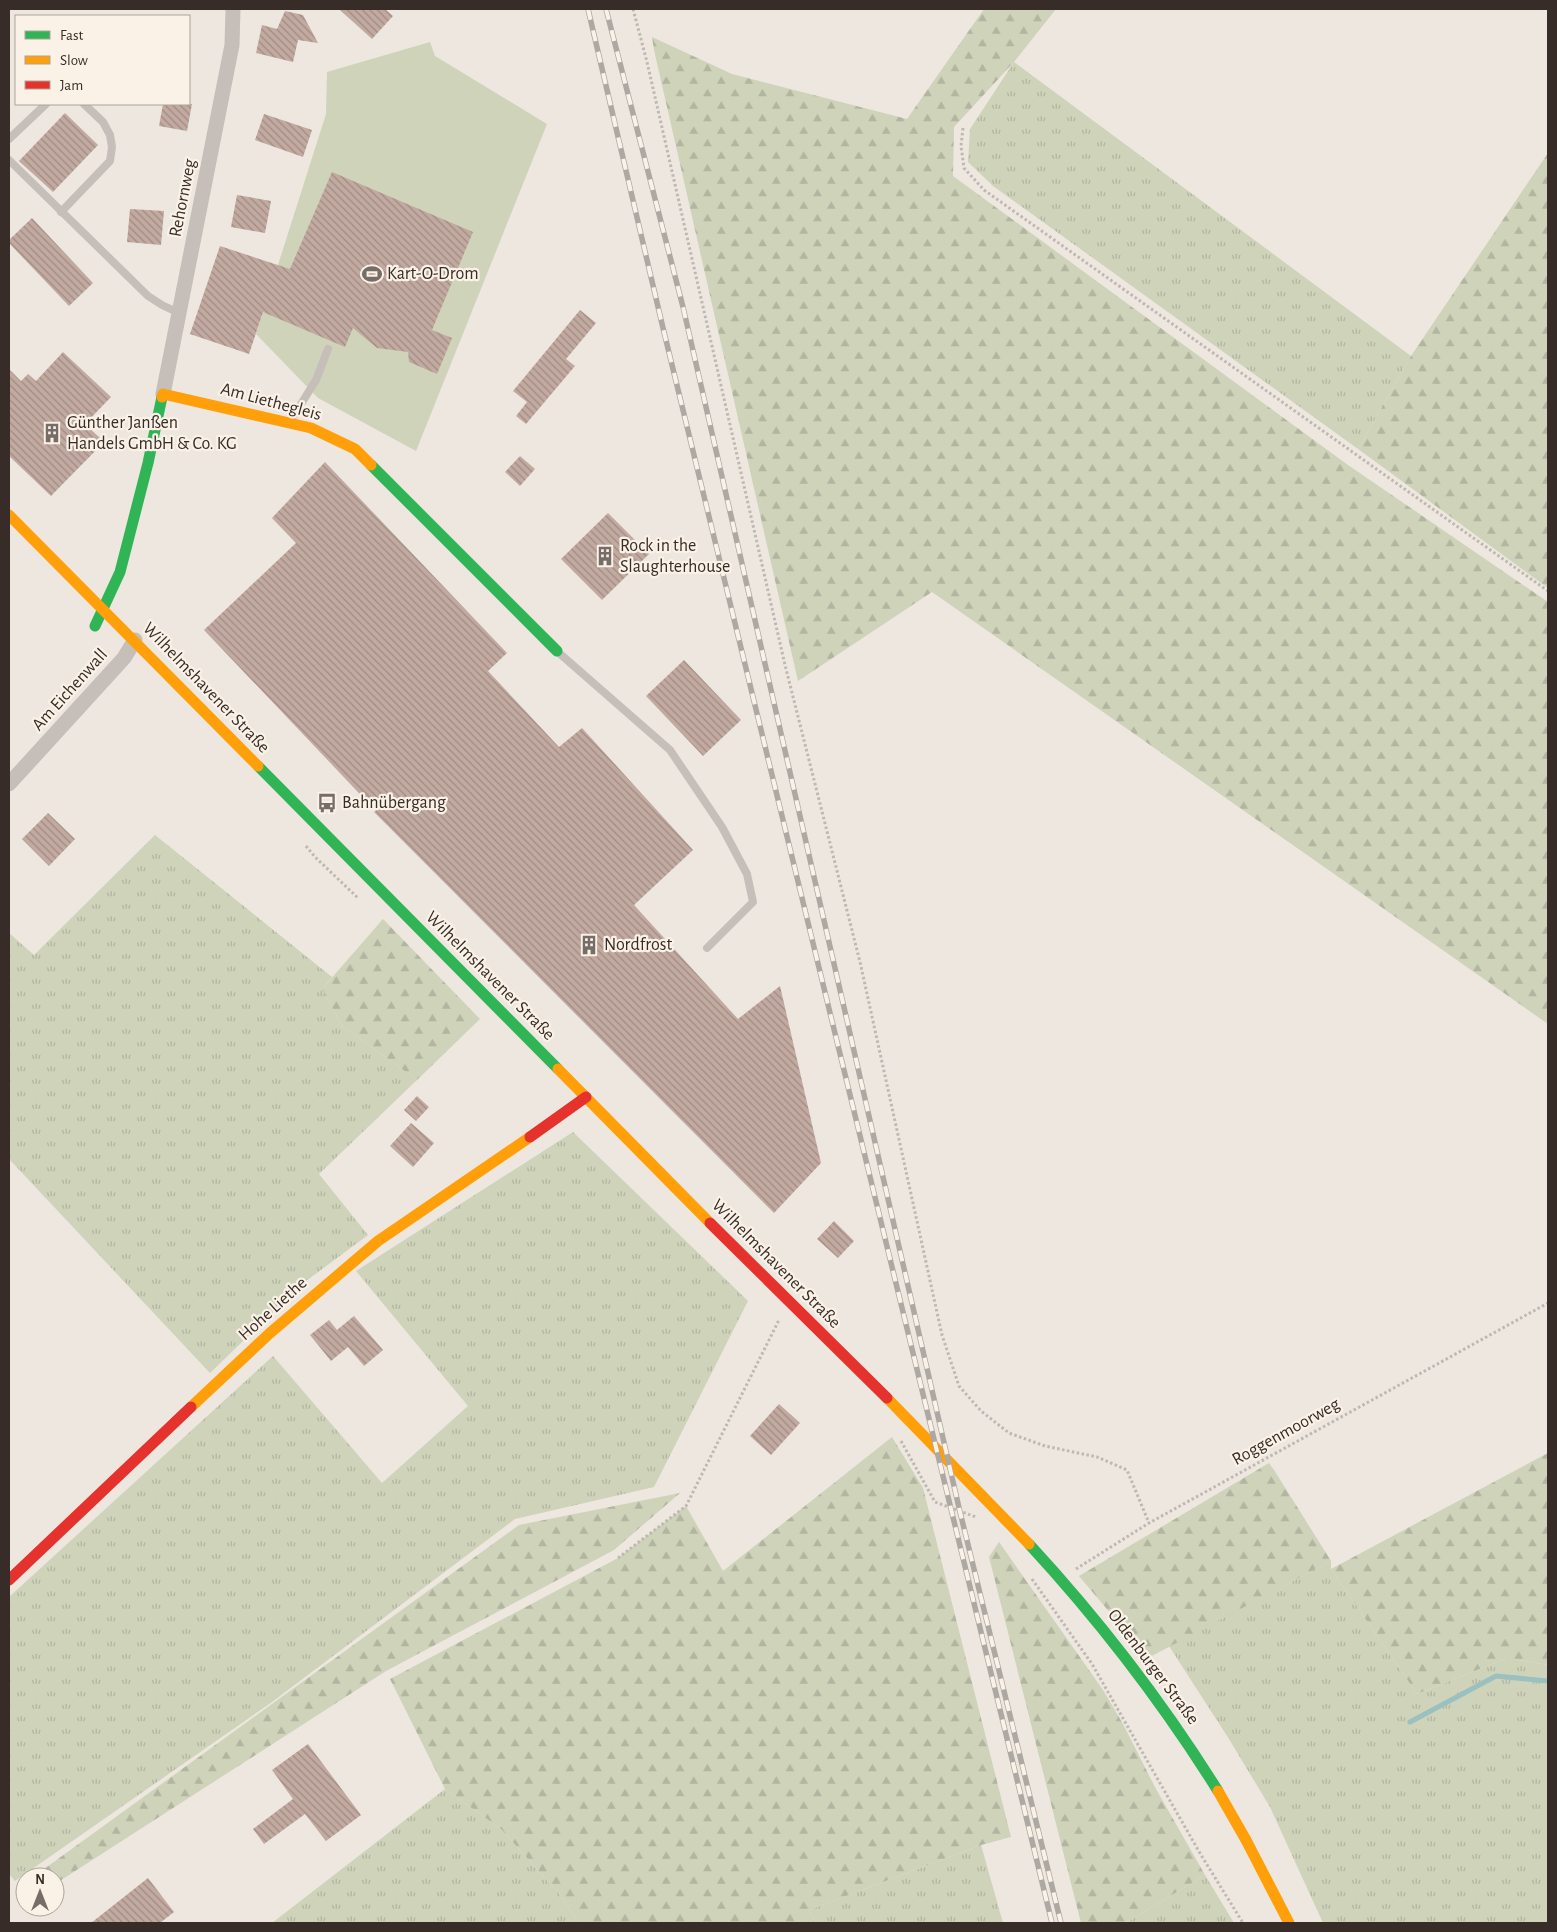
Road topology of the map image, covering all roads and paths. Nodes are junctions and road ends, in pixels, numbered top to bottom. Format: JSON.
{"nodes":[{"id":1,"x":233,"y":9,"type":"edge"},
{"id":2,"x":633,"y":9,"type":"edge"},
{"id":3,"x":45,"y":105,"type":"edge"},
{"id":4,"x":85,"y":105,"type":"edge"},
{"id":5,"x":963,"y":128,"type":"dead end"},
{"id":6,"x":9,"y":139,"type":"edge"},
{"id":7,"x":9,"y":160,"type":"edge"},
{"id":8,"x":61,"y":212,"type":"junction"},
{"id":9,"x":179,"y":313,"type":"junction"},
{"id":10,"x":328,"y":349,"type":"dead end"},
{"id":11,"x":163,"y":394,"type":"junction"},
{"id":12,"x":290,"y":423,"type":"junction"},
{"id":13,"x":9,"y":515,"type":"edge"},
{"id":14,"x":1548,"y":591,"type":"edge"},
{"id":15,"x":103,"y":607,"type":"junction"},
{"id":16,"x":95,"y":626,"type":"dead end"},
{"id":17,"x":135,"y":640,"type":"junction"},
{"id":18,"x":557,"y":651,"type":"joint"},
{"id":19,"x":9,"y":784,"type":"edge"},
{"id":20,"x":706,"y":948,"type":"dead end"},
{"id":21,"x":586,"y":1096,"type":"junction"},
{"id":22,"x":1548,"y":1303,"type":"edge"},
{"id":23,"x":791,"y":1305,"type":"junction"},
{"id":24,"x":948,"y":1461,"type":"joint"},
{"id":25,"x":960,"y":1512,"type":"dead end"},
{"id":26,"x":978,"y":1518,"type":"dead end"},
{"id":27,"x":1149,"y":1523,"type":"junction"},
{"id":28,"x":618,"y":1558,"type":"dead end"},
{"id":29,"x":1032,"y":1579,"type":"dead end"},
{"id":30,"x":1060,"y":1579,"type":"junction"},
{"id":31,"x":9,"y":1580,"type":"edge"},
{"id":32,"x":1043,"y":1594,"type":"junction"},
{"id":33,"x":1243,"y":1923,"type":"edge"},
{"id":34,"x":1289,"y":1923,"type":"edge"}],
"edges":[{"from":1,"to":9,"type":"street","name":"Rehornweg"},
{"from":2,"to":27,"type":"path"},
{"from":3,"to":6,"type":"lane"},
{"from":4,"to":8,"type":"lane"},
{"from":5,"to":14,"type":"path"},
{"from":7,"to":8,"type":"lane"},
{"from":8,"to":9,"type":"lane"},
{"from":9,"to":11,"type":"street","name":"Rehornweg"},
{"from":10,"to":12,"type":"lane"},
{"from":11,"to":12,"type":"street","name":"Am Liethegleis"},
{"from":11,"to":15,"type":"street"},
{"from":12,"to":18,"type":"street","name":"Am Liethegleis"},
{"from":13,"to":15,"type":"street","name":"Wilhelmshavener Straße"},
{"from":15,"to":16,"type":"street"},
{"from":15,"to":17,"type":"street","name":"Wilhelmshavener Straße"},
{"from":17,"to":19,"type":"street","name":"Am Eichenwall"},
{"from":17,"to":21,"type":"street","name":"Wilhelmshavener Straße"},
{"from":18,"to":20,"type":"lane"},
{"from":21,"to":23,"type":"street","name":"Wilhelmshavener Straße"},
{"from":21,"to":31,"type":"street","name":"Hohe Liethe"},
{"from":22,"to":27,"type":"path","name":"Roggenmoorweg"},
{"from":23,"to":24,"type":"street","name":"Wilhelmshavener Straße"},
{"from":23,"to":28,"type":"path"},
{"from":24,"to":30,"type":"street","name":"Oldenburger Straße"},
{"from":25,"to":26,"type":"path"},
{"from":27,"to":30,"type":"path","name":"Roggenmoorweg"},
{"from":29,"to":32,"type":"path"},
{"from":30,"to":32,"type":"path","name":"Roggenmoorweg"},
{"from":30,"to":34,"type":"street","name":"Oldenburger Straße"},
{"from":32,"to":33,"type":"path"}]}
